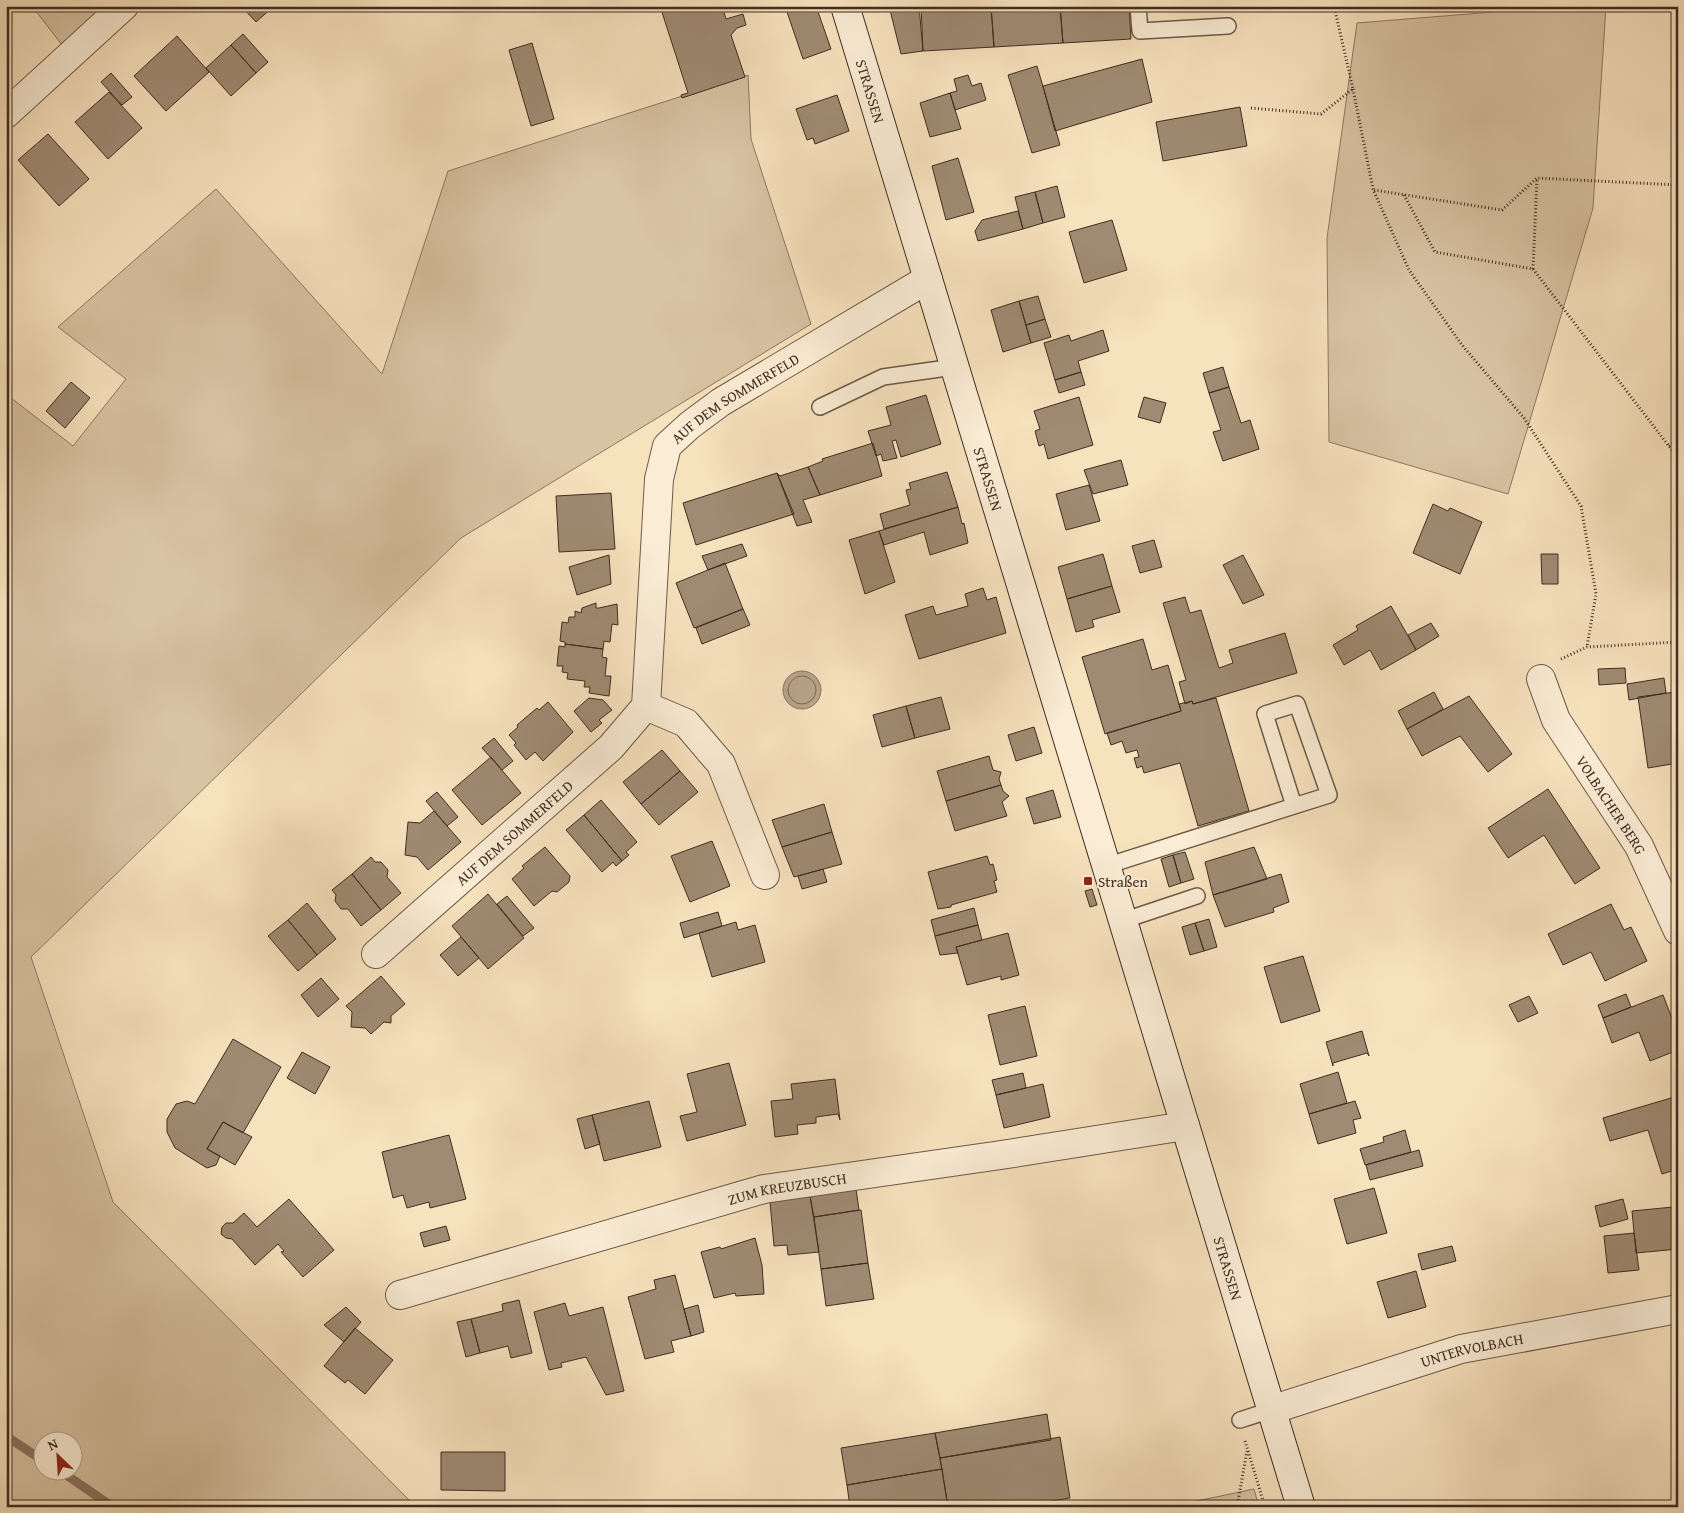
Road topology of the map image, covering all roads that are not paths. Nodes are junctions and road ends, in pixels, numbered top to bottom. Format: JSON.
{"nodes":[{"id":1,"x":124,"y":6,"type":"edge"},
{"id":2,"x":845,"y":6,"type":"edge"},
{"id":3,"x":1138,"y":6,"type":"edge"},
{"id":4,"x":1228,"y":26,"type":"dead end"},
{"id":5,"x":6,"y":114,"type":"edge"},
{"id":6,"x":928,"y":279,"type":"junction"},
{"id":7,"x":954,"y":367,"type":"junction"},
{"id":8,"x":820,"y":407,"type":"dead end"},
{"id":9,"x":1542,"y":679,"type":"road end"},
{"id":10,"x":646,"y":706,"type":"junction"},
{"id":11,"x":1294,"y":806,"type":"junction"},
{"id":12,"x":1106,"y":866,"type":"junction"},
{"id":13,"x":765,"y":875,"type":"dead end"},
{"id":14,"x":1197,"y":896,"type":"dead end"},
{"id":15,"x":1122,"y":921,"type":"junction"},
{"id":16,"x":1678,"y":932,"type":"edge"},
{"id":17,"x":376,"y":954,"type":"dead end"},
{"id":18,"x":1185,"y":1126,"type":"junction"},
{"id":19,"x":400,"y":1296,"type":"dead end"},
{"id":20,"x":1678,"y":1309,"type":"edge"},
{"id":21,"x":1271,"y":1410,"type":"junction"},
{"id":22,"x":1240,"y":1420,"type":"road end"},
{"id":23,"x":1301,"y":1507,"type":"edge"}],
"edges":[{"from":1,"to":5,"type":"street"},
{"from":2,"to":6,"type":"street","name":"STRASSEN"},
{"from":3,"to":4,"type":"lane"},
{"from":6,"to":7,"type":"street","name":"STRASSEN"},
{"from":6,"to":10,"type":"street","name":"AUF DEM SOMMERFELD"},
{"from":7,"to":8,"type":"lane"},
{"from":7,"to":12,"type":"street","name":"STRASSEN"},
{"from":9,"to":16,"type":"street","name":"VOLBACHER BERG"},
{"from":10,"to":13,"type":"street"},
{"from":10,"to":17,"type":"street","name":"AUF DEM SOMMERFELD"},
{"from":11,"to":11,"type":"lane"},
{"from":11,"to":12,"type":"lane"},
{"from":12,"to":15,"type":"street","name":"STRASSEN"},
{"from":14,"to":15,"type":"lane"},
{"from":15,"to":18,"type":"street","name":"STRASSEN"},
{"from":18,"to":19,"type":"street","name":"ZUM KREUZBUSCH"},
{"from":18,"to":21,"type":"street","name":"STRASSEN"},
{"from":20,"to":21,"type":"street","name":"UNTERVOLBACH"},
{"from":21,"to":22,"type":"lane"},
{"from":21,"to":23,"type":"street","name":"STRASSEN"}]}
